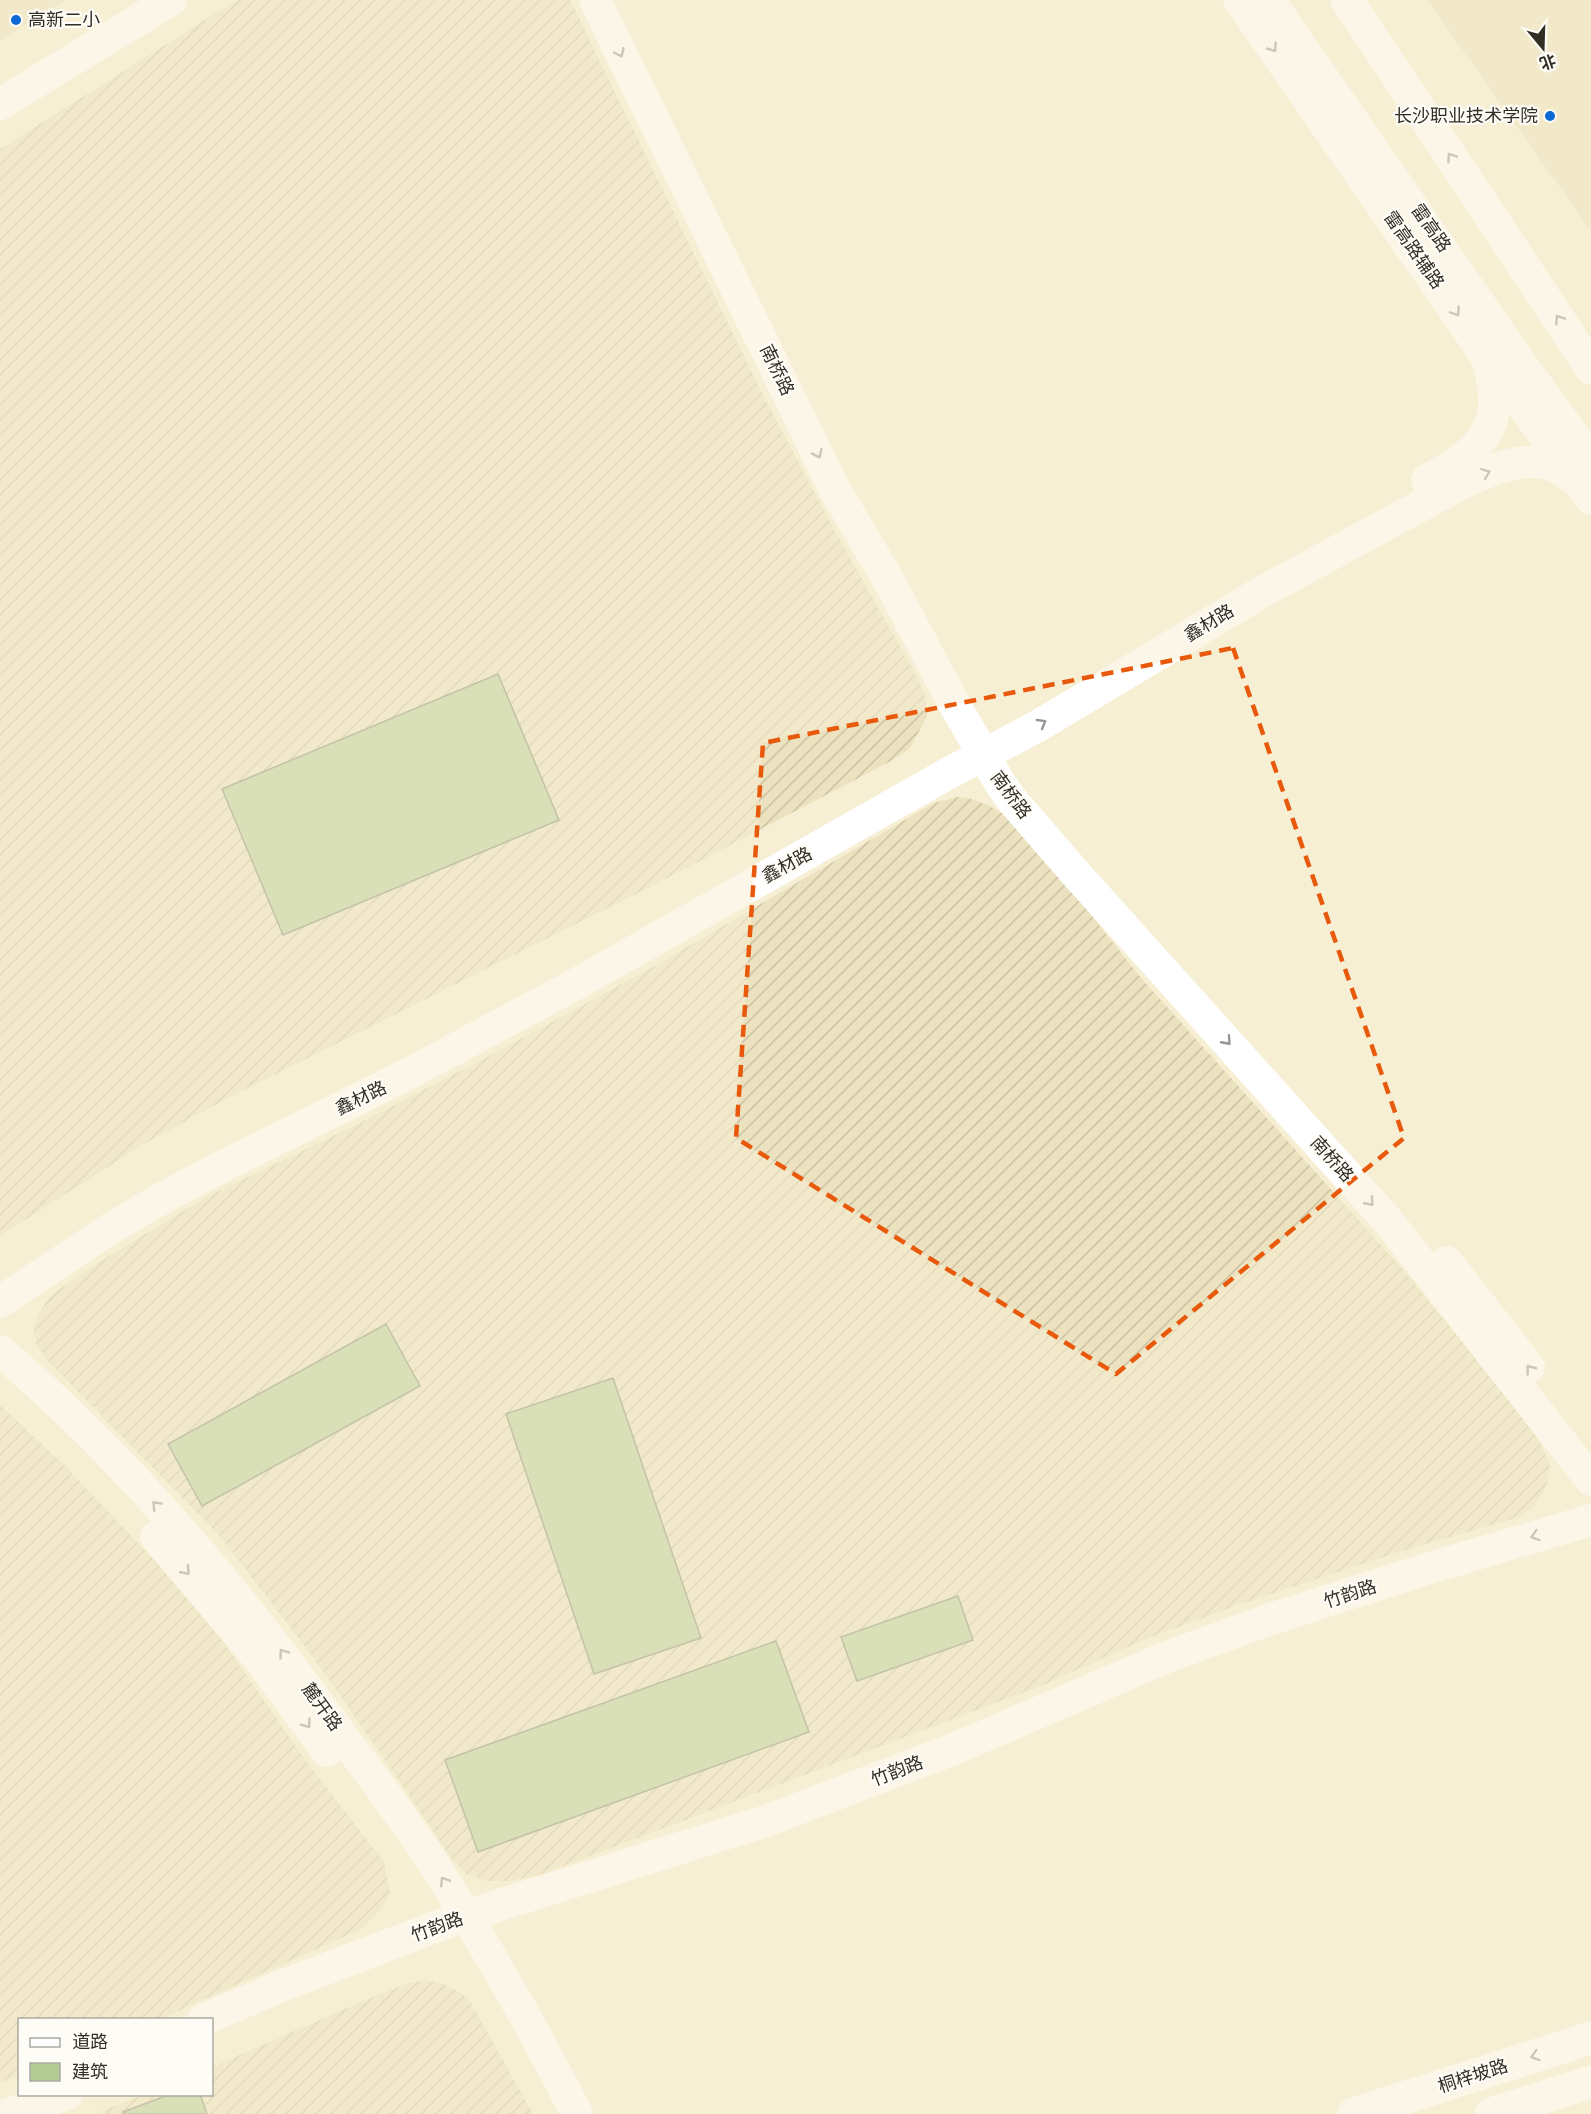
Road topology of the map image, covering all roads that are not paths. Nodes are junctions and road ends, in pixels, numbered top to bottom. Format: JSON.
{"nodes":[{"id":1,"x":133,"y":0,"type":"edge"},
{"id":2,"x":171,"y":0,"type":"edge"},
{"id":3,"x":595,"y":0,"type":"edge"},
{"id":4,"x":617,"y":0,"type":"edge"},
{"id":5,"x":1240,"y":0,"type":"edge"},
{"id":6,"x":1272,"y":0,"type":"edge"},
{"id":7,"x":1286,"y":0,"type":"edge"},
{"id":8,"x":1347,"y":0,"type":"edge"},
{"id":9,"x":0,"y":81,"type":"edge"},
{"id":10,"x":0,"y":104,"type":"edge"},
{"id":11,"x":1486,"y":355,"type":"junction"},
{"id":12,"x":1591,"y":368,"type":"edge"},
{"id":13,"x":1591,"y":437,"type":"edge"},
{"id":14,"x":1587,"y":479,"type":"edge"},
{"id":15,"x":986,"y":742,"type":"junction"},
{"id":16,"x":0,"y":1277,"type":"edge"},
{"id":17,"x":0,"y":1302,"type":"edge"},
{"id":18,"x":0,"y":1351,"type":"edge"},
{"id":19,"x":0,"y":1378,"type":"edge"},
{"id":20,"x":1591,"y":1449,"type":"edge"},
{"id":21,"x":1591,"y":1480,"type":"edge"},
{"id":22,"x":1591,"y":1520,"type":"edge"},
{"id":23,"x":1591,"y":1541,"type":"edge"},
{"id":24,"x":461,"y":1929,"type":"junction"},
{"id":25,"x":205,"y":2018,"type":"edge"},
{"id":26,"x":213,"y":2036,"type":"edge"},
{"id":27,"x":1591,"y":2038,"type":"edge"},
{"id":28,"x":1591,"y":2082,"type":"edge"},
{"id":29,"x":18,"y":2092,"type":"edge"},
{"id":30,"x":61,"y":2096,"type":"edge"},
{"id":31,"x":0,"y":2097,"type":"edge"},
{"id":32,"x":9,"y":2114,"type":"edge"},
{"id":33,"x":555,"y":2114,"type":"edge"},
{"id":34,"x":577,"y":2114,"type":"edge"},
{"id":35,"x":1354,"y":2114,"type":"edge"},
{"id":36,"x":1491,"y":2114,"type":"edge"}],
"edges":[{"from":1,"to":9,"type":"main road"},
{"from":2,"to":10,"type":"main road"},
{"from":3,"to":15,"type":"main road","name":"南桥路","one_way":true},
{"from":4,"to":15,"type":"main road","name":"南桥路"},
{"from":5,"to":11,"type":"main road","name":"雷高路辅路","one_way":true},
{"from":6,"to":14,"type":"street","name":"雷高路"},
{"from":7,"to":13,"type":"street","name":"雷高路"},
{"from":12,"to":8,"type":"main road","one_way":true},
{"from":11,"to":14,"type":"main road","name":"雷高路辅路"},
{"from":11,"to":15,"type":"main road","name":"鑫材路"},
{"from":15,"to":14,"type":"main road","name":"鑫材路","one_way":true},
{"from":15,"to":16,"type":"main road","name":"鑫材路"},
{"from":15,"to":17,"type":"main road","name":"鑫材路"},
{"from":20,"to":15,"type":"main road","name":"南桥路","one_way":true},
{"from":15,"to":21,"type":"main road","name":"南桥路","one_way":true},
{"from":24,"to":18,"type":"main road","name":"麓开路","one_way":true},
{"from":19,"to":24,"type":"main road","name":"麓开路","one_way":true},
{"from":22,"to":24,"type":"main road","name":"竹韵路","one_way":true},
{"from":23,"to":24,"type":"main road","name":"竹韵路"},
{"from":24,"to":25,"type":"main road","name":"竹韵路"},
{"from":24,"to":26,"type":"main road","name":"竹韵路"},
{"from":24,"to":33,"type":"main road","name":"麓开路"},
{"from":24,"to":34,"type":"main road","name":"麓开路"},
{"from":27,"to":35,"type":"main road","name":"桐梓坡路","one_way":true},
{"from":28,"to":36,"type":"main road"},
{"from":29,"to":31,"type":"main road"},
{"from":30,"to":32,"type":"main road"}]}
